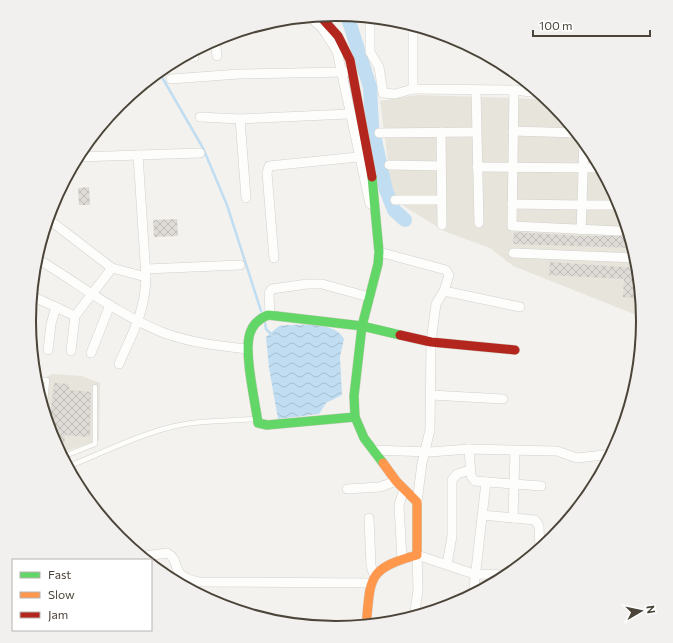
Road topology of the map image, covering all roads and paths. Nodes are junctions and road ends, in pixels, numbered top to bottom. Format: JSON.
{"nodes":[{"id":1,"x":316,"y":22,"type":"edge"},
{"id":2,"x":326,"y":22,"type":"edge"},
{"id":3,"x":370,"y":23,"type":"edge"},
{"id":4,"x":413,"y":31,"type":"edge"},
{"id":5,"x":216,"y":47,"type":"edge"},
{"id":6,"x":217,"y":56,"type":"dead end"},
{"id":7,"x":341,"y":72,"type":"junction"},
{"id":8,"x":353,"y":72,"type":"junction"},
{"id":9,"x":171,"y":79,"type":"dead end"},
{"id":10,"x":413,"y":89,"type":"junction"},
{"id":11,"x":476,"y":90,"type":"junction"},
{"id":12,"x":514,"y":90,"type":"junction"},
{"id":13,"x":530,"y":92,"type":"edge"},
{"id":14,"x":349,"y":114,"type":"junction"},
{"id":15,"x":200,"y":117,"type":"dead end"},
{"id":16,"x":240,"y":119,"type":"junction"},
{"id":17,"x":379,"y":132,"type":"dead end"},
{"id":18,"x":441,"y":132,"type":"junction"},
{"id":19,"x":476,"y":132,"type":"junction"},
{"id":20,"x":513,"y":132,"type":"junction"},
{"id":21,"x":570,"y":133,"type":"edge"},
{"id":22,"x":584,"y":152,"type":"edge"},
{"id":23,"x":200,"y":153,"type":"dead end"},
{"id":24,"x":138,"y":155,"type":"junction"},
{"id":25,"x":86,"y":157,"type":"edge"},
{"id":26,"x":358,"y":157,"type":"junction"},
{"id":27,"x":389,"y":165,"type":"dead end"},
{"id":28,"x":441,"y":166,"type":"junction"},
{"id":29,"x":477,"y":167,"type":"junction"},
{"id":30,"x":513,"y":167,"type":"junction"},
{"id":31,"x":583,"y":168,"type":"junction"},
{"id":32,"x":595,"y":168,"type":"edge"},
{"id":33,"x":246,"y":198,"type":"dead end"},
{"id":34,"x":395,"y":200,"type":"dead end"},
{"id":35,"x":441,"y":200,"type":"junction"},
{"id":36,"x":512,"y":204,"type":"junction"},
{"id":37,"x":582,"y":205,"type":"junction"},
{"id":38,"x":613,"y":205,"type":"edge"},
{"id":39,"x":376,"y":214,"type":"junction"},
{"id":40,"x":53,"y":223,"type":"edge"},
{"id":41,"x":479,"y":223,"type":"dead end"},
{"id":42,"x":442,"y":225,"type":"dead end"},
{"id":43,"x":581,"y":230,"type":"junction"},
{"id":44,"x":619,"y":231,"type":"dead end"},
{"id":45,"x":379,"y":252,"type":"junction"},
{"id":46,"x":513,"y":253,"type":"dead end"},
{"id":47,"x":274,"y":258,"type":"dead end"},
{"id":48,"x":630,"y":258,"type":"edge"},
{"id":49,"x":42,"y":262,"type":"edge"},
{"id":50,"x":240,"y":265,"type":"dead end"},
{"id":51,"x":112,"y":268,"type":"junction"},
{"id":52,"x":146,"y":273,"type":"junction"},
{"id":53,"x":444,"y":291,"type":"junction"},
{"id":54,"x":93,"y":295,"type":"junction"},
{"id":55,"x":369,"y":297,"type":"junction"},
{"id":56,"x":37,"y":298,"type":"edge"},
{"id":57,"x":110,"y":305,"type":"junction"},
{"id":58,"x":56,"y":307,"type":"junction"},
{"id":59,"x":520,"y":307,"type":"dead end"},
{"id":60,"x":270,"y":315,"type":"junction"},
{"id":61,"x":75,"y":316,"type":"junction"},
{"id":62,"x":138,"y":321,"type":"junction"},
{"id":63,"x":362,"y":326,"type":"junction"},
{"id":64,"x":431,"y":342,"type":"junction"},
{"id":65,"x":248,"y":349,"type":"junction"},
{"id":66,"x":48,"y":350,"type":"dead end"},
{"id":67,"x":514,"y":350,"type":"dead end"},
{"id":68,"x":71,"y":351,"type":"dead end"},
{"id":69,"x":90,"y":353,"type":"dead end"},
{"id":70,"x":119,"y":364,"type":"dead end"},
{"id":71,"x":42,"y":380,"type":"edge"},
{"id":72,"x":95,"y":387,"type":"dead end"},
{"id":73,"x":431,"y":395,"type":"junction"},
{"id":74,"x":45,"y":396,"type":"edge"},
{"id":75,"x":503,"y":399,"type":"dead end"},
{"id":76,"x":355,"y":418,"type":"junction"},
{"id":77,"x":257,"y":419,"type":"junction"},
{"id":78,"x":469,"y":449,"type":"junction"},
{"id":79,"x":372,"y":450,"type":"junction"},
{"id":80,"x":515,"y":451,"type":"junction"},
{"id":81,"x":425,"y":452,"type":"junction"},
{"id":82,"x":67,"y":454,"type":"edge"},
{"id":83,"x":606,"y":455,"type":"edge"},
{"id":84,"x":72,"y":465,"type":"edge"},
{"id":85,"x":470,"y":470,"type":"junction"},
{"id":86,"x":396,"y":481,"type":"junction"},
{"id":87,"x":486,"y":482,"type":"junction"},
{"id":88,"x":513,"y":484,"type":"junction"},
{"id":89,"x":541,"y":486,"type":"dead end"},
{"id":90,"x":347,"y":489,"type":"dead end"},
{"id":91,"x":404,"y":489,"type":"junction"},
{"id":92,"x":417,"y":502,"type":"junction"},
{"id":93,"x":482,"y":515,"type":"junction"},
{"id":94,"x":369,"y":518,"type":"dead end"},
{"id":95,"x":513,"y":518,"type":"junction"},
{"id":96,"x":539,"y":543,"type":"edge"},
{"id":97,"x":148,"y":555,"type":"edge"},
{"id":98,"x":417,"y":555,"type":"junction"},
{"id":99,"x":402,"y":559,"type":"junction"},
{"id":100,"x":447,"y":564,"type":"junction"},
{"id":101,"x":474,"y":574,"type":"junction"},
{"id":102,"x":498,"y":575,"type":"edge"},
{"id":103,"x":372,"y":579,"type":"junction"},
{"id":104,"x":473,"y":589,"type":"edge"},
{"id":105,"x":415,"y":612,"type":"edge"},
{"id":106,"x":367,"y":620,"type":"edge"}],
"edges":[{"from":1,"to":7,"type":"street"},
{"from":2,"to":8,"type":"street"},
{"from":3,"to":10,"type":"street"},
{"from":4,"to":10,"type":"street"},
{"from":5,"to":6,"type":"street"},
{"from":7,"to":8,"type":"street"},
{"from":7,"to":9,"type":"street"},
{"from":7,"to":14,"type":"street"},
{"from":8,"to":39,"type":"street"},
{"from":10,"to":11,"type":"street"},
{"from":11,"to":12,"type":"street"},
{"from":11,"to":19,"type":"street"},
{"from":12,"to":13,"type":"street"},
{"from":12,"to":20,"type":"street"},
{"from":14,"to":16,"type":"street"},
{"from":14,"to":26,"type":"street"},
{"from":15,"to":16,"type":"street"},
{"from":16,"to":33,"type":"street"},
{"from":17,"to":18,"type":"street"},
{"from":18,"to":19,"type":"street"},
{"from":18,"to":28,"type":"street"},
{"from":19,"to":29,"type":"street"},
{"from":20,"to":21,"type":"street"},
{"from":20,"to":30,"type":"street"},
{"from":22,"to":31,"type":"street"},
{"from":23,"to":24,"type":"street"},
{"from":24,"to":25,"type":"street"},
{"from":24,"to":52,"type":"street"},
{"from":26,"to":39,"type":"street"},
{"from":26,"to":47,"type":"street"},
{"from":27,"to":28,"type":"street"},
{"from":28,"to":35,"type":"street"},
{"from":29,"to":30,"type":"street"},
{"from":29,"to":41,"type":"street"},
{"from":30,"to":31,"type":"street"},
{"from":30,"to":36,"type":"street"},
{"from":31,"to":32,"type":"street"},
{"from":31,"to":37,"type":"street"},
{"from":34,"to":35,"type":"street"},
{"from":35,"to":42,"type":"street"},
{"from":36,"to":37,"type":"street"},
{"from":36,"to":43,"type":"street"},
{"from":37,"to":38,"type":"street"},
{"from":37,"to":43,"type":"street"},
{"from":39,"to":45,"type":"street"},
{"from":40,"to":51,"type":"street"},
{"from":43,"to":44,"type":"street"},
{"from":45,"to":53,"type":"street"},
{"from":45,"to":55,"type":"street"},
{"from":46,"to":48,"type":"street"},
{"from":49,"to":54,"type":"street"},
{"from":50,"to":52,"type":"street"},
{"from":51,"to":52,"type":"street"},
{"from":51,"to":54,"type":"street"},
{"from":52,"to":62,"type":"street"},
{"from":53,"to":59,"type":"street"},
{"from":53,"to":64,"type":"street"},
{"from":54,"to":57,"type":"street"},
{"from":54,"to":61,"type":"street"},
{"from":55,"to":60,"type":"street"},
{"from":55,"to":63,"type":"street"},
{"from":56,"to":58,"type":"street"},
{"from":57,"to":62,"type":"street"},
{"from":57,"to":69,"type":"street"},
{"from":58,"to":61,"type":"street"},
{"from":58,"to":66,"type":"street"},
{"from":60,"to":63,"type":"street"},
{"from":60,"to":65,"type":"street"},
{"from":61,"to":68,"type":"street"},
{"from":62,"to":65,"type":"street"},
{"from":62,"to":70,"type":"street"},
{"from":63,"to":64,"type":"street"},
{"from":63,"to":76,"type":"street"},
{"from":64,"to":67,"type":"street"},
{"from":64,"to":73,"type":"street"},
{"from":65,"to":77,"type":"street"},
{"from":71,"to":74,"type":"lane"},
{"from":72,"to":82,"type":"lane"},
{"from":73,"to":75,"type":"street"},
{"from":73,"to":81,"type":"street"},
{"from":76,"to":77,"type":"street"},
{"from":76,"to":79,"type":"street"},
{"from":77,"to":84,"type":"lane"},
{"from":78,"to":80,"type":"street"},
{"from":78,"to":81,"type":"street"},
{"from":78,"to":85,"type":"street"},
{"from":79,"to":81,"type":"street"},
{"from":79,"to":86,"type":"street"},
{"from":80,"to":83,"type":"street"},
{"from":80,"to":88,"type":"street"},
{"from":81,"to":92,"type":"street"},
{"from":85,"to":87,"type":"street"},
{"from":85,"to":100,"type":"street"},
{"from":86,"to":90,"type":"street"},
{"from":86,"to":91,"type":"street"},
{"from":87,"to":88,"type":"street"},
{"from":87,"to":93,"type":"street"},
{"from":88,"to":89,"type":"street"},
{"from":88,"to":95,"type":"street"},
{"from":91,"to":92,"type":"street"},
{"from":91,"to":99,"type":"street"},
{"from":92,"to":98,"type":"street"},
{"from":93,"to":95,"type":"street"},
{"from":93,"to":101,"type":"street"},
{"from":94,"to":103,"type":"street"},
{"from":95,"to":96,"type":"street"},
{"from":97,"to":103,"type":"street"},
{"from":98,"to":99,"type":"street"},
{"from":98,"to":100,"type":"street"},
{"from":98,"to":105,"type":"street"},
{"from":99,"to":103,"type":"street"},
{"from":100,"to":101,"type":"street"},
{"from":101,"to":102,"type":"street"},
{"from":101,"to":104,"type":"street"},
{"from":103,"to":106,"type":"street"}]}
